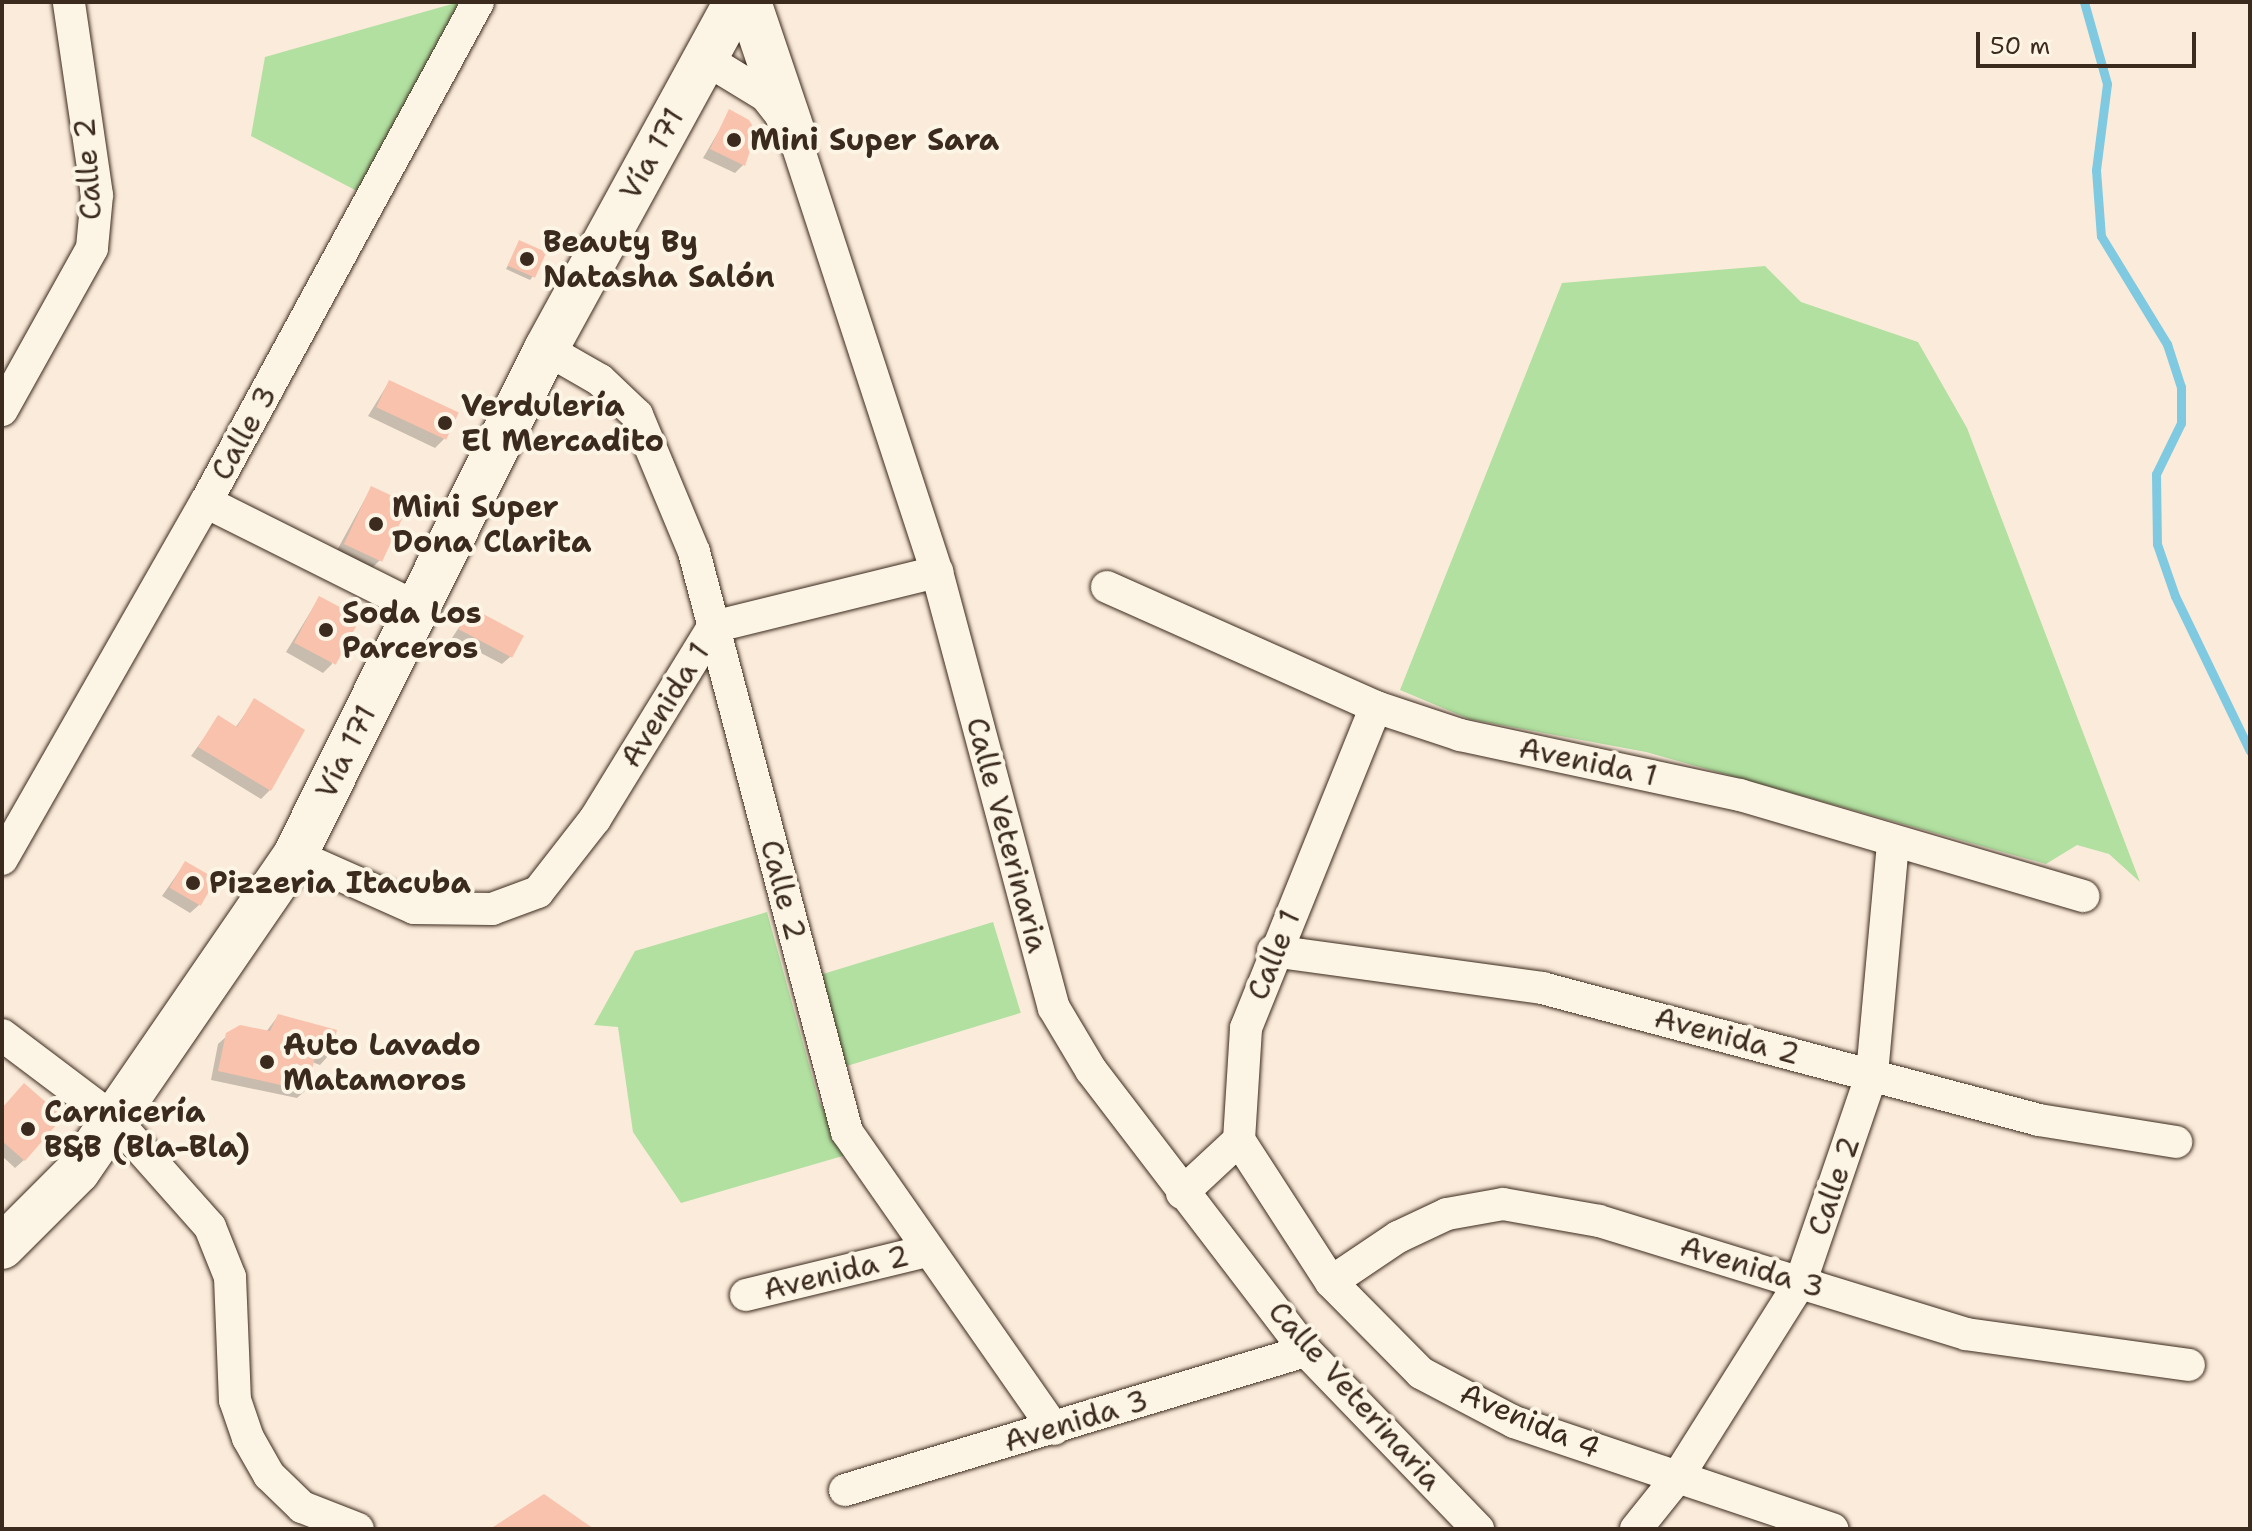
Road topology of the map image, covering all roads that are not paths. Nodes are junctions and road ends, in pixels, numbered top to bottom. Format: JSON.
{"nodes":[{"id":1,"x":69,"y":2,"type":"edge"},
{"id":2,"x":478,"y":2,"type":"edge"},
{"id":3,"x":736,"y":2,"type":"edge"},
{"id":4,"x":749,"y":2,"type":"edge"},
{"id":5,"x":704,"y":58,"type":"junction"},
{"id":6,"x":792,"y":129,"type":"junction"},
{"id":7,"x":546,"y":349,"type":"junction"},
{"id":8,"x":2,"y":410,"type":"edge"},
{"id":9,"x":206,"y":502,"type":"junction"},
{"id":10,"x":937,"y":572,"type":"junction"},
{"id":11,"x":1107,"y":587,"type":"dead end"},
{"id":12,"x":418,"y":608,"type":"junction"},
{"id":13,"x":713,"y":627,"type":"junction"},
{"id":14,"x":1376,"y":707,"type":"junction"},
{"id":15,"x":1893,"y":844,"type":"junction"},
{"id":16,"x":295,"y":855,"type":"junction"},
{"id":17,"x":2,"y":859,"type":"edge"},
{"id":18,"x":2083,"y":896,"type":"dead end"},
{"id":19,"x":1273,"y":951,"type":"junction"},
{"id":20,"x":2,"y":1035,"type":"edge"},
{"id":21,"x":1872,"y":1074,"type":"junction"},
{"id":22,"x":115,"y":1120,"type":"junction"},
{"id":23,"x":1239,"y":1140,"type":"junction"},
{"id":24,"x":2176,"y":1142,"type":"dead end"},
{"id":25,"x":1182,"y":1193,"type":"junction"},
{"id":26,"x":2,"y":1247,"type":"edge"},
{"id":27,"x":926,"y":1251,"type":"junction"},
{"id":28,"x":1801,"y":1281,"type":"junction"},
{"id":29,"x":1331,"y":1282,"type":"junction"},
{"id":30,"x":746,"y":1295,"type":"dead end"},
{"id":31,"x":1306,"y":1351,"type":"junction"},
{"id":32,"x":2189,"y":1365,"type":"dead end"},
{"id":33,"x":1054,"y":1429,"type":"junction"},
{"id":34,"x":1677,"y":1478,"type":"junction"},
{"id":35,"x":845,"y":1490,"type":"dead end"},
{"id":36,"x":358,"y":1529,"type":"edge"},
{"id":37,"x":1478,"y":1529,"type":"edge"},
{"id":38,"x":1636,"y":1529,"type":"edge"},
{"id":39,"x":1832,"y":1529,"type":"edge"}],
"edges":[{"from":1,"to":8,"type":"street","name":"Calle 2"},
{"from":2,"to":9,"type":"street","name":"Calle 3"},
{"from":3,"to":5,"type":"main road","name":"Vía 171"},
{"from":4,"to":6,"type":"main road"},
{"from":5,"to":6,"type":"street","name":"Calle Veterinaria"},
{"from":5,"to":7,"type":"main road","name":"Vía 171"},
{"from":6,"to":10,"type":"street","name":"Calle Veterinaria"},
{"from":7,"to":12,"type":"main road","name":"Vía 171"},
{"from":7,"to":13,"type":"street","name":"Calle 2"},
{"from":9,"to":12,"type":"street"},
{"from":9,"to":17,"type":"street","name":"Calle 3"},
{"from":10,"to":13,"type":"street","name":"Avenida 1"},
{"from":10,"to":25,"type":"street","name":"Calle Veterinaria"},
{"from":11,"to":14,"type":"street","name":"Avenida 1"},
{"from":12,"to":16,"type":"main road","name":"Vía 171"},
{"from":13,"to":16,"type":"street","name":"Avenida 1"},
{"from":13,"to":27,"type":"street","name":"Calle 2"},
{"from":14,"to":15,"type":"street","name":"Avenida 1"},
{"from":14,"to":19,"type":"street","name":"Calle 1"},
{"from":15,"to":18,"type":"street","name":"Avenida 1"},
{"from":15,"to":21,"type":"street","name":"Calle 2"},
{"from":16,"to":22,"type":"main road","name":"Vía 171"},
{"from":19,"to":21,"type":"street","name":"Avenida 2"},
{"from":19,"to":23,"type":"street","name":"Calle 1"},
{"from":20,"to":22,"type":"street"},
{"from":21,"to":24,"type":"street","name":"Avenida 2"},
{"from":21,"to":28,"type":"street","name":"Calle 2"},
{"from":22,"to":26,"type":"main road","name":"Vía 171"},
{"from":22,"to":36,"type":"street"},
{"from":23,"to":25,"type":"street"},
{"from":23,"to":29,"type":"street","name":"Avenida 4"},
{"from":25,"to":31,"type":"street","name":"Calle Veterinaria"},
{"from":27,"to":30,"type":"street","name":"Avenida 2"},
{"from":27,"to":33,"type":"street","name":"Calle 2"},
{"from":28,"to":29,"type":"street","name":"Avenida 3"},
{"from":28,"to":32,"type":"street","name":"Avenida 3"},
{"from":28,"to":34,"type":"street","name":"Calle 2"},
{"from":29,"to":34,"type":"street","name":"Avenida 4"},
{"from":31,"to":33,"type":"street","name":"Avenida 3"},
{"from":31,"to":37,"type":"street","name":"Calle Veterinaria"},
{"from":33,"to":35,"type":"street","name":"Avenida 3"},
{"from":34,"to":38,"type":"street","name":"Calle 2"},
{"from":34,"to":39,"type":"street","name":"Avenida 4"}]}
